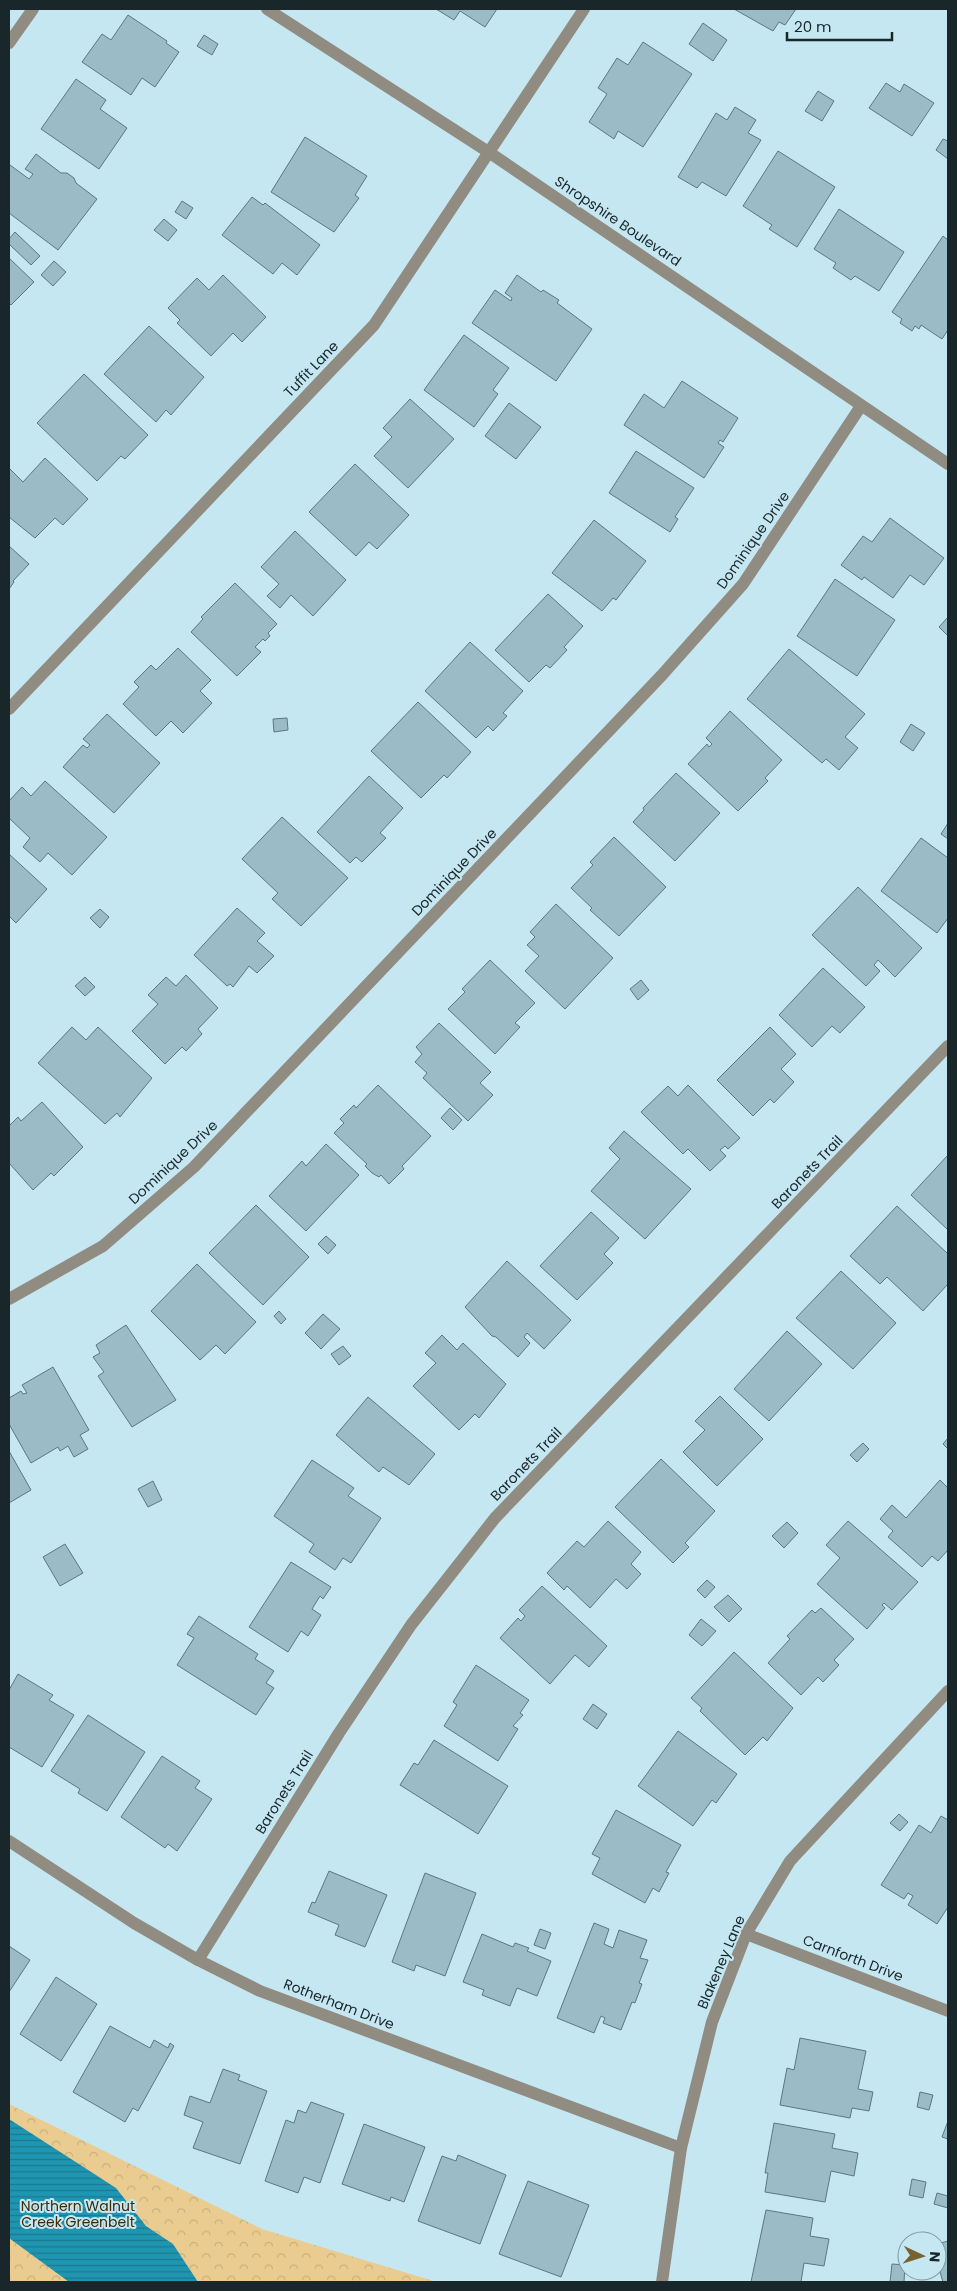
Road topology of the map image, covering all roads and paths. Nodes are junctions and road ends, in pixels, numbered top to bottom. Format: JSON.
{"nodes":[{"id":1,"x":33,"y":9,"type":"edge"},
{"id":2,"x":267,"y":9,"type":"edge"},
{"id":3,"x":584,"y":9,"type":"edge"},
{"id":4,"x":9,"y":43,"type":"edge"},
{"id":5,"x":490,"y":153,"type":"junction"},
{"id":6,"x":861,"y":406,"type":"junction"},
{"id":7,"x":948,"y":464,"type":"edge"},
{"id":8,"x":9,"y":709,"type":"edge"},
{"id":9,"x":948,"y":1046,"type":"edge"},
{"id":10,"x":9,"y":1299,"type":"edge"},
{"id":11,"x":948,"y":1690,"type":"edge"},
{"id":12,"x":9,"y":1841,"type":"edge"},
{"id":13,"x":746,"y":1934,"type":"junction"},
{"id":14,"x":198,"y":1960,"type":"junction"},
{"id":15,"x":948,"y":2011,"type":"edge"},
{"id":16,"x":681,"y":2148,"type":"junction"},
{"id":17,"x":662,"y":2282,"type":"edge"}],
"edges":[{"from":1,"to":4,"type":"street"},
{"from":2,"to":5,"type":"street","name":"Shropshire Boulevard"},
{"from":3,"to":5,"type":"street","name":"Tuffit Lane"},
{"from":5,"to":6,"type":"street","name":"Shropshire Boulevard"},
{"from":5,"to":8,"type":"street","name":"Tuffit Lane"},
{"from":6,"to":7,"type":"street","name":"Shropshire Boulevard"},
{"from":6,"to":10,"type":"street","name":"Dominique Drive"},
{"from":9,"to":14,"type":"street","name":"Baronets Trail"},
{"from":11,"to":13,"type":"street","name":"Blakeney Lane"},
{"from":12,"to":14,"type":"street","name":"Rotherham Drive"},
{"from":13,"to":15,"type":"street","name":"Carnforth Drive"},
{"from":13,"to":16,"type":"street","name":"Blakeney Lane"},
{"from":14,"to":16,"type":"street","name":"Rotherham Drive"},
{"from":16,"to":17,"type":"street","name":"Blakeney Lane"}]}
